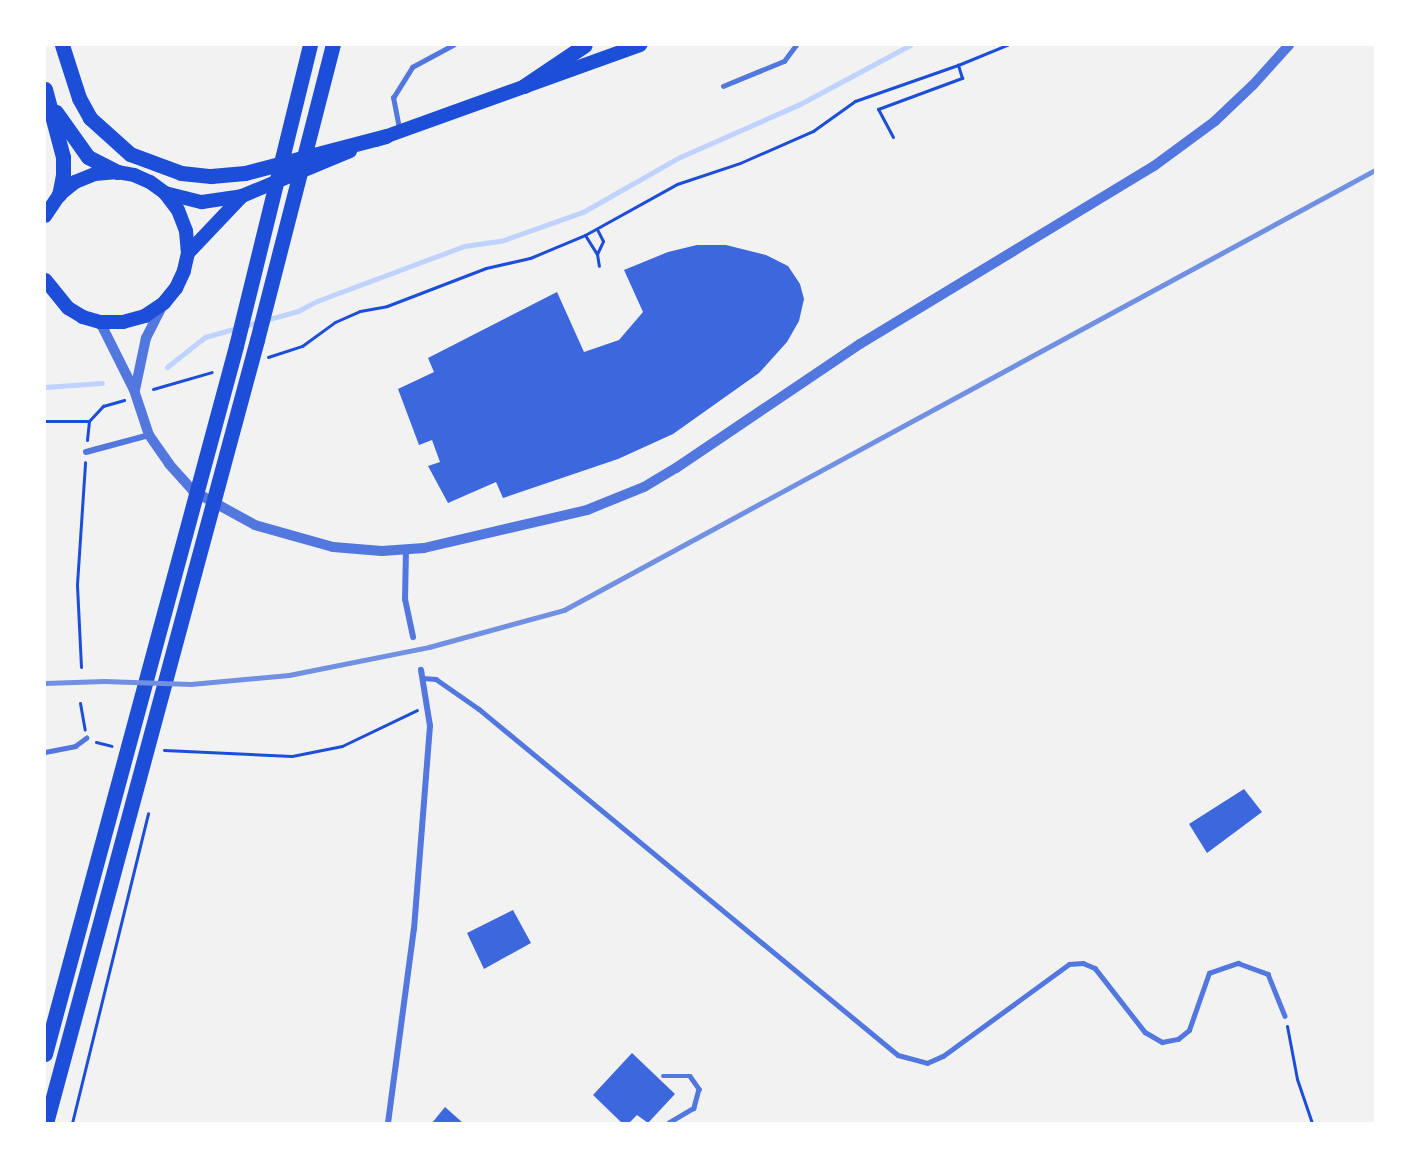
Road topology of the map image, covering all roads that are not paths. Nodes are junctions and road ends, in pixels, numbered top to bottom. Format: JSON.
{"nodes":[{"id":1,"x":62,"y":45,"type":"edge"},
{"id":2,"x":301,"y":45,"type":"edge"},
{"id":3,"x":310,"y":45,"type":"edge"},
{"id":4,"x":333,"y":45,"type":"edge"},
{"id":5,"x":339,"y":45,"type":"edge"},
{"id":6,"x":453,"y":45,"type":"edge"},
{"id":7,"x":585,"y":45,"type":"edge"},
{"id":8,"x":640,"y":45,"type":"edge"},
{"id":9,"x":796,"y":45,"type":"edge"},
{"id":10,"x":1289,"y":45,"type":"edge"},
{"id":11,"x":326,"y":70,"type":"junction"},
{"id":12,"x":300,"y":79,"type":"junction"},
{"id":13,"x":524,"y":86,"type":"junction"},
{"id":14,"x":723,"y":86,"type":"dead end"},
{"id":15,"x":46,"y":94,"type":"edge"},
{"id":16,"x":393,"y":133,"type":"junction"},
{"id":17,"x":117,"y":172,"type":"junction"},
{"id":18,"x":165,"y":193,"type":"junction"},
{"id":19,"x":59,"y":195,"type":"junction"},
{"id":20,"x":242,"y":196,"type":"junction"},
{"id":21,"x":45,"y":216,"type":"edge"},
{"id":22,"x":188,"y":253,"type":"junction"},
{"id":23,"x":45,"y":280,"type":"edge"},
{"id":24,"x":164,"y":303,"type":"junction"},
{"id":25,"x":100,"y":321,"type":"junction"},
{"id":26,"x":135,"y":390,"type":"junction"},
{"id":27,"x":149,"y":435,"type":"junction"},
{"id":28,"x":86,"y":452,"type":"road end"},
{"id":29,"x":406,"y":549,"type":"junction"},
{"id":30,"x":413,"y":637,"type":"dead end"},
{"id":31,"x":421,"y":670,"type":"dead end"},
{"id":32,"x":422,"y":678,"type":"junction"},
{"id":33,"x":86,"y":738,"type":"road end"},
{"id":34,"x":45,"y":752,"type":"edge"},
{"id":35,"x":1285,"y":1016,"type":"road end"},
{"id":36,"x":45,"y":1054,"type":"edge"},
{"id":37,"x":663,"y":1076,"type":"dead end"},
{"id":38,"x":46,"y":1123,"type":"edge"},
{"id":39,"x":388,"y":1123,"type":"edge"},
{"id":40,"x":669,"y":1123,"type":"edge"}],
"edges":[{"from":1,"to":16,"type":"highway"},
{"from":2,"to":12,"type":"highway"},
{"from":3,"to":12,"type":"highway"},
{"from":4,"to":11,"type":"highway"},
{"from":5,"to":11,"type":"highway"},
{"from":6,"to":16,"type":"lane"},
{"from":7,"to":13,"type":"highway"},
{"from":8,"to":13,"type":"main road"},
{"from":9,"to":14,"type":"lane"},
{"from":10,"to":29,"type":"street"},
{"from":11,"to":38,"type":"highway"},
{"from":12,"to":36,"type":"highway"},
{"from":13,"to":16,"type":"main road"},
{"from":15,"to":17,"type":"highway"},
{"from":15,"to":19,"type":"highway"},
{"from":16,"to":20,"type":"main road"},
{"from":17,"to":18,"type":"main road"},
{"from":17,"to":19,"type":"main road"},
{"from":18,"to":20,"type":"main road"},
{"from":18,"to":22,"type":"main road"},
{"from":19,"to":21,"type":"main road"},
{"from":20,"to":22,"type":"main road"},
{"from":22,"to":24,"type":"main road"},
{"from":23,"to":25,"type":"main road"},
{"from":24,"to":25,"type":"main road"},
{"from":24,"to":26,"type":"street"},
{"from":25,"to":26,"type":"street"},
{"from":26,"to":27,"type":"street"},
{"from":27,"to":28,"type":"street"},
{"from":27,"to":29,"type":"street"},
{"from":29,"to":30,"type":"street"},
{"from":31,"to":32,"type":"street"},
{"from":32,"to":35,"type":"lane"},
{"from":32,"to":39,"type":"street"},
{"from":33,"to":34,"type":"lane"},
{"from":37,"to":40,"type":"lane"}]}
